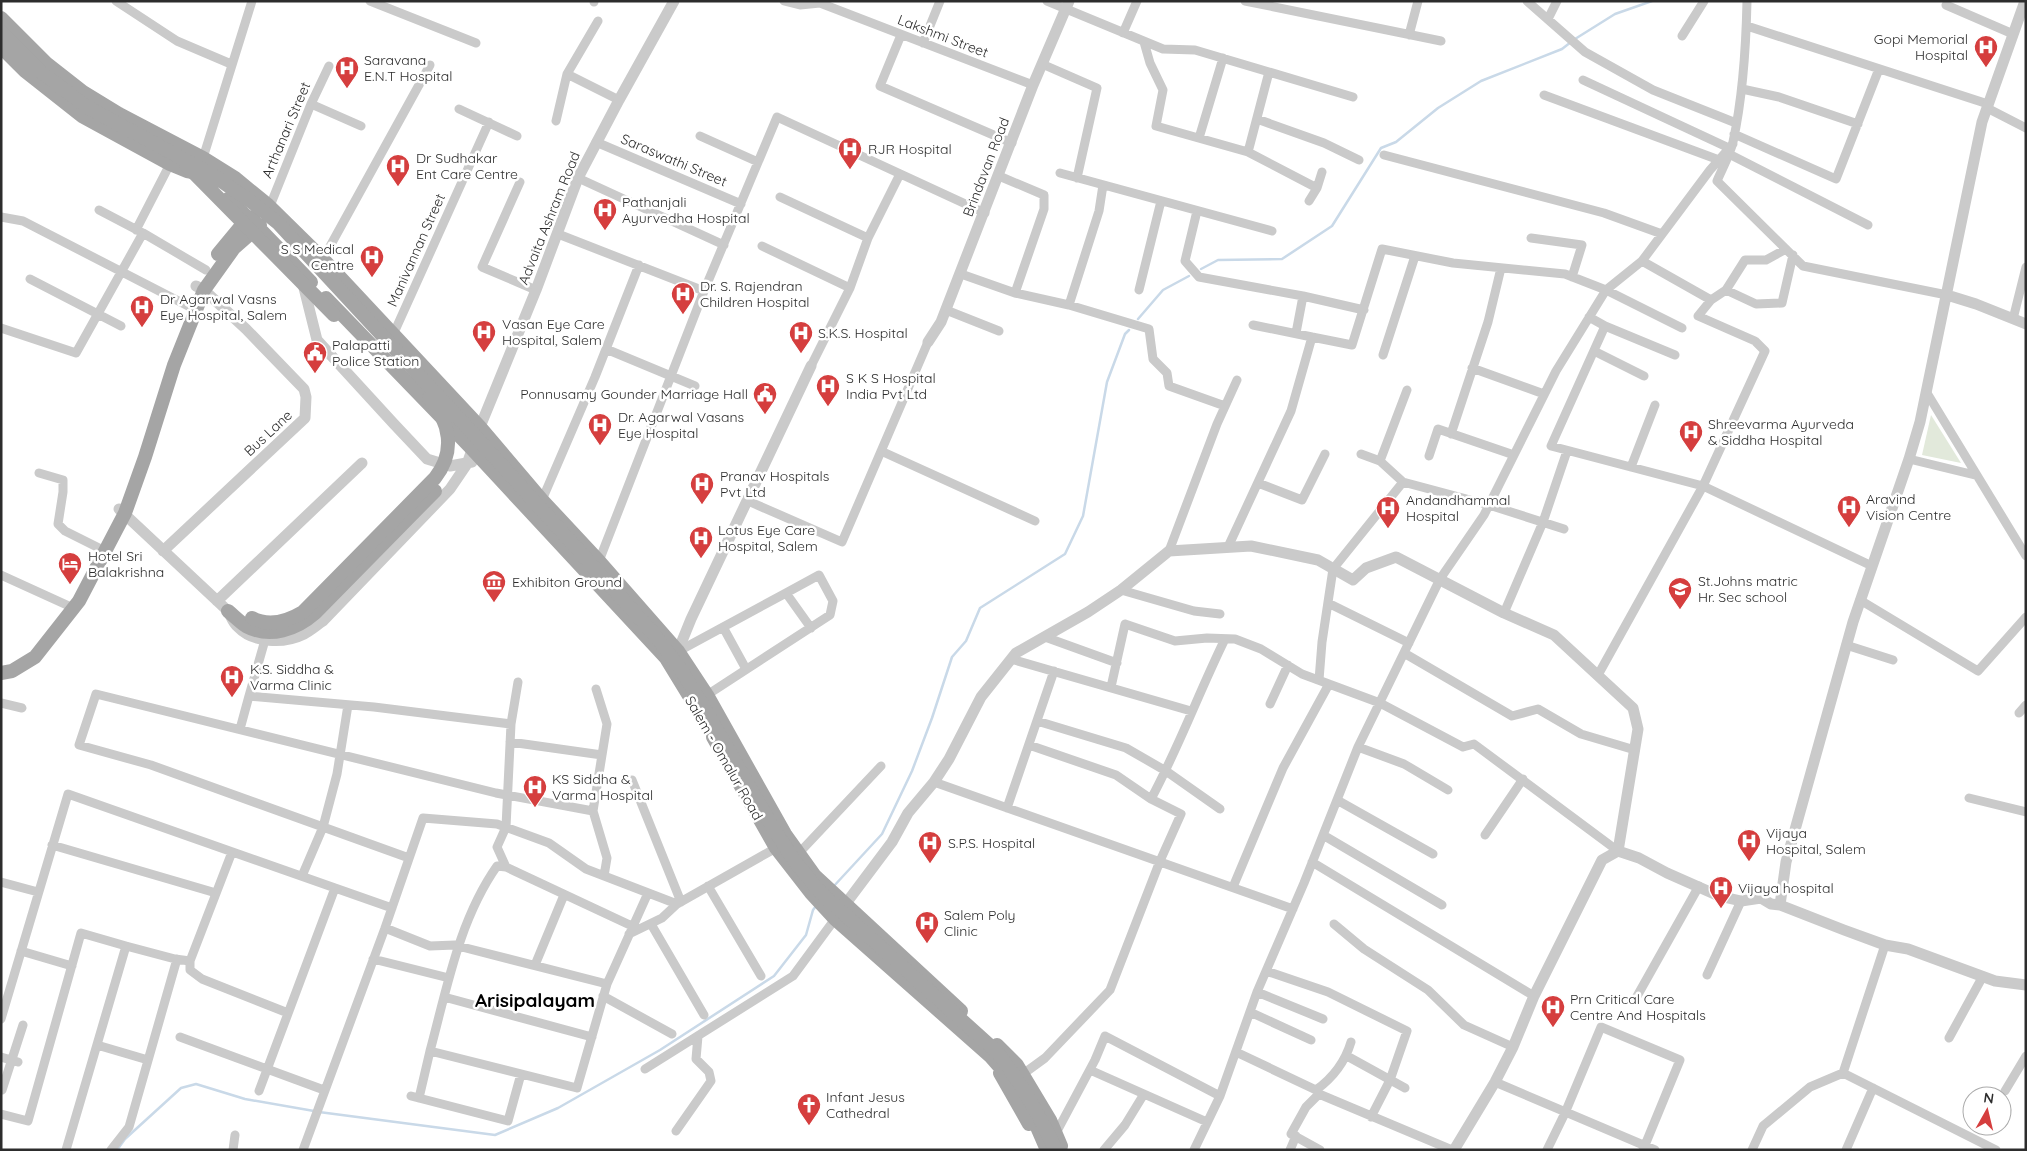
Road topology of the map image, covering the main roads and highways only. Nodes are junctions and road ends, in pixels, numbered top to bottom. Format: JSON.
{"nodes":[{"id":1,"x":1,"y":18,"type":"edge"},
{"id":2,"x":1,"y":23,"type":"edge"},
{"id":3,"x":1,"y":32,"type":"edge"},
{"id":4,"x":1,"y":41,"type":"edge"},
{"id":5,"x":1,"y":46,"type":"edge"},
{"id":6,"x":1,"y":56,"type":"edge"},
{"id":7,"x":35,"y":79,"type":"junction"},
{"id":8,"x":64,"y":80,"type":"junction"},
{"id":9,"x":186,"y":165,"type":"junction"},
{"id":10,"x":273,"y":209,"type":"junction"},
{"id":11,"x":254,"y":223,"type":"junction"},
{"id":12,"x":200,"y":288,"type":"junction"},
{"id":13,"x":443,"y":401,"type":"junction"},
{"id":14,"x":475,"y":452,"type":"junction"},
{"id":15,"x":122,"y":511,"type":"junction"},
{"id":16,"x":228,"y":611,"type":"road end"},
{"id":17,"x":248,"y":621,"type":"junction"},
{"id":18,"x":672,"y":654,"type":"junction"},
{"id":19,"x":1,"y":668,"type":"edge"},
{"id":20,"x":1,"y":673,"type":"edge"},
{"id":21,"x":990,"y":1056,"type":"junction"},
{"id":22,"x":1041,"y":1150,"type":"edge"},
{"id":23,"x":1047,"y":1150,"type":"edge"},
{"id":24,"x":1056,"y":1150,"type":"edge"},
{"id":25,"x":1063,"y":1150,"type":"edge"}],
"edges":[{"from":1,"to":8,"type":"main road"},
{"from":2,"to":8,"type":"main road"},
{"from":3,"to":13,"type":"main road","bridge":true},
{"from":4,"to":9,"type":"main road"},
{"from":5,"to":7,"type":"main road"},
{"from":6,"to":7,"type":"main road"},
{"from":7,"to":11,"type":"main road"},
{"from":8,"to":10,"type":"main road"},
{"from":9,"to":14,"type":"main road","bridge":true},
{"from":9,"to":17,"type":"main road","bridge":true},
{"from":10,"to":11,"type":"main road"},
{"from":10,"to":18,"type":"main road"},
{"from":11,"to":12,"type":"main road"},
{"from":11,"to":12,"type":"main road"},
{"from":11,"to":14,"type":"main road"},
{"from":12,"to":15,"type":"main road"},
{"from":13,"to":17,"type":"main road","bridge":true},
{"from":13,"to":24,"type":"main road","bridge":true},
{"from":14,"to":18,"type":"main road","name":"Salem - Omalur Road"},
{"from":15,"to":19,"type":"main road"},
{"from":15,"to":20,"type":"main road"},
{"from":16,"to":17,"type":"main road"},
{"from":18,"to":21,"type":"main road","name":"Salem - Omalur Road"},
{"from":18,"to":25,"type":"main road"},
{"from":21,"to":22,"type":"main road"},
{"from":21,"to":23,"type":"main road"}]}
